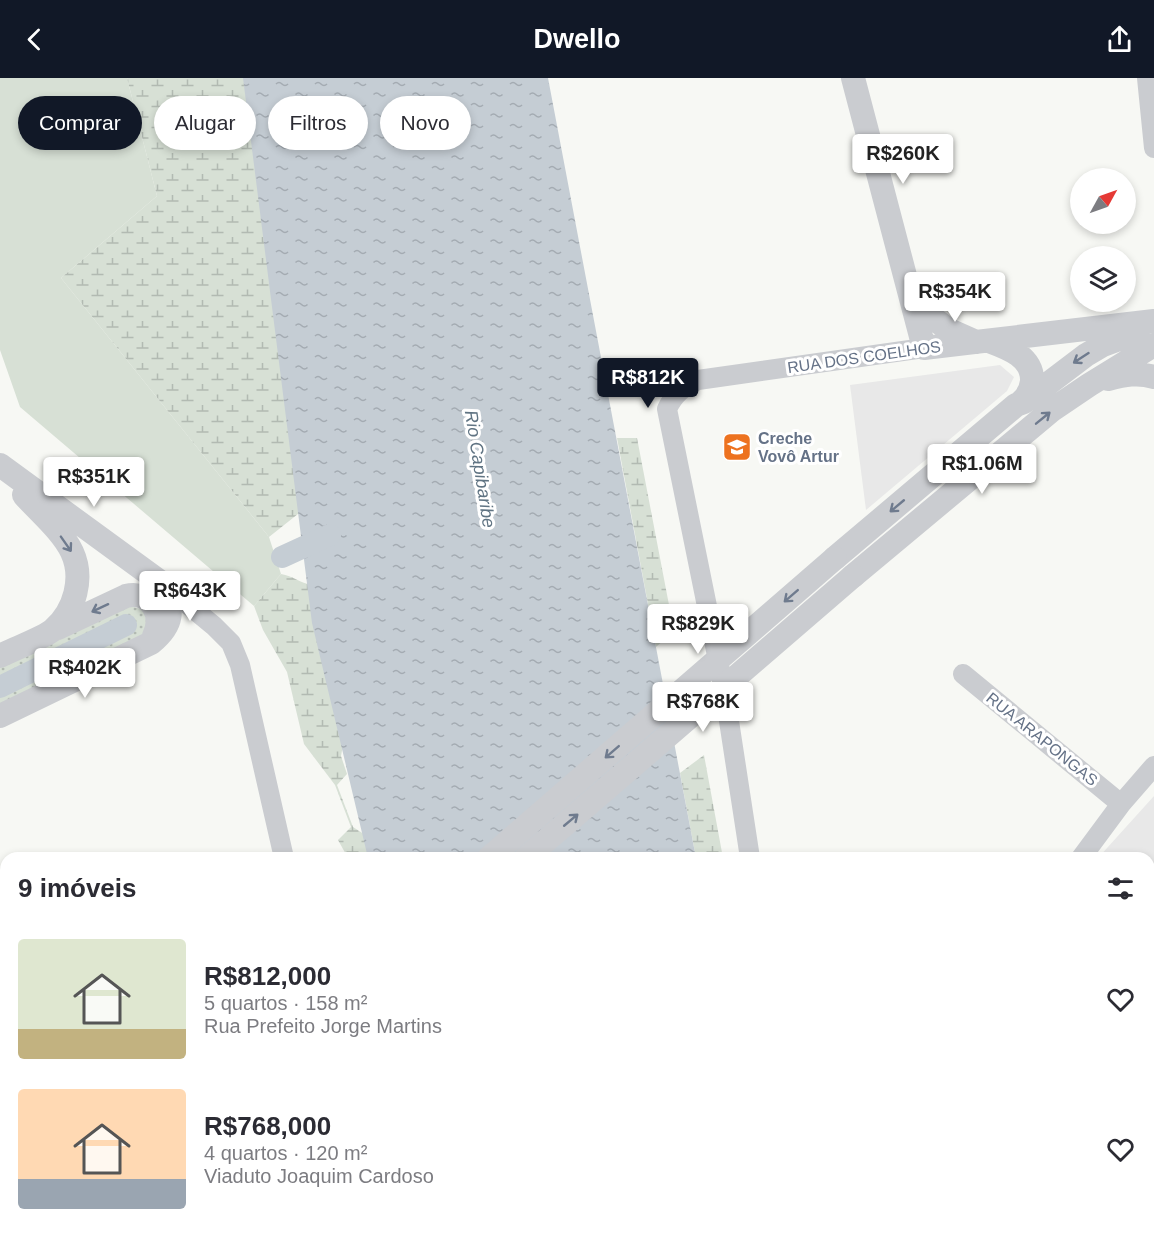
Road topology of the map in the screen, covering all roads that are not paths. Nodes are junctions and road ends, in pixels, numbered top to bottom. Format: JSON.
{"nodes":[{"id":1,"x":853,"y":78,"type":"edge"},
{"id":2,"x":1147,"y":78,"type":"edge"},
{"id":3,"x":1154,"y":148,"type":"edge"},
{"id":4,"x":913,"y":303,"type":"junction"},
{"id":5,"x":1154,"y":321,"type":"edge"},
{"id":6,"x":1154,"y":327,"type":"edge"},
{"id":7,"x":982,"y":342,"type":"junction"},
{"id":8,"x":1154,"y":345,"type":"edge"},
{"id":9,"x":924,"y":348,"type":"junction"},
{"id":10,"x":1154,"y":377,"type":"edge"},
{"id":11,"x":1089,"y":385,"type":"junction"},
{"id":12,"x":1016,"y":405,"type":"junction"},
{"id":13,"x":0,"y":467,"type":"edge"},
{"id":14,"x":163,"y":584,"type":"junction"},
{"id":15,"x":54,"y":629,"type":"junction"},
{"id":16,"x":151,"y":644,"type":"junction"},
{"id":17,"x":0,"y":656,"type":"edge"},
{"id":18,"x":963,"y":674,"type":"dead end"},
{"id":19,"x":0,"y":716,"type":"edge"},
{"id":20,"x":1154,"y":766,"type":"edge"},
{"id":21,"x":1121,"y":804,"type":"junction"},
{"id":22,"x":283,"y":852,"type":"edge"},
{"id":23,"x":496,"y":852,"type":"edge"},
{"id":24,"x":533,"y":852,"type":"edge"},
{"id":25,"x":749,"y":852,"type":"edge"},
{"id":26,"x":1085,"y":852,"type":"edge"}],
"edges":[{"from":1,"to":4,"type":"street"},
{"from":2,"to":3,"type":"street"},
{"from":4,"to":7,"type":"street"},
{"from":4,"to":9,"type":"street"},
{"from":5,"to":7,"type":"street","name":"RUA DOS COELHOS"},
{"from":6,"to":12,"type":"street","one_way":true},
{"from":7,"to":9,"type":"street","name":"RUA DOS COELHOS"},
{"from":7,"to":12,"type":"street"},
{"from":8,"to":11,"type":"street"},
{"from":9,"to":25,"type":"street","name":"RUA DOS COELHOS"},
{"from":10,"to":11,"type":"street"},
{"from":24,"to":11,"type":"street","one_way":true,"bridge":true},
{"from":12,"to":23,"type":"street","one_way":true,"bridge":true},
{"from":13,"to":14,"type":"street"},
{"from":13,"to":15,"type":"street","one_way":true},
{"from":14,"to":16,"type":"street"},
{"from":14,"to":22,"type":"street"},
{"from":16,"to":15,"type":"street","one_way":true},
{"from":15,"to":17,"type":"street"},
{"from":16,"to":19,"type":"street"},
{"from":18,"to":21,"type":"street","name":"RUA ARAPONGAS"},
{"from":20,"to":21,"type":"street"},
{"from":21,"to":26,"type":"street"}]}
